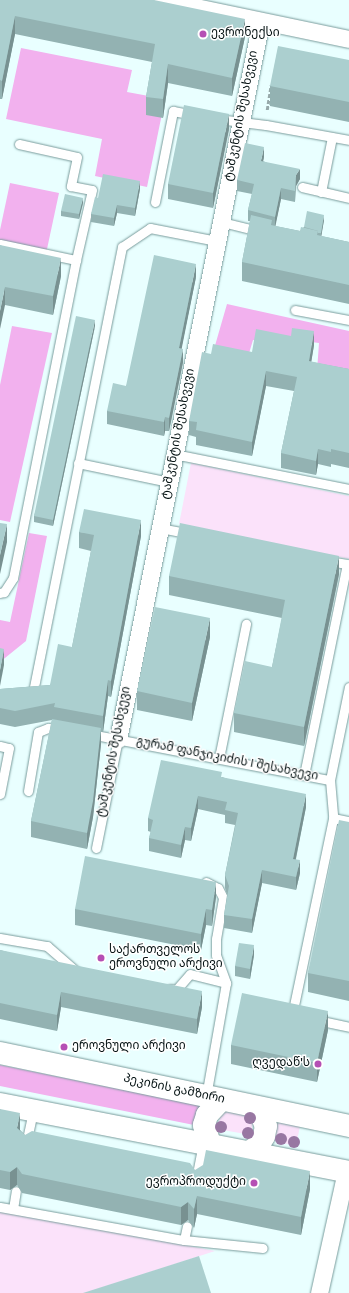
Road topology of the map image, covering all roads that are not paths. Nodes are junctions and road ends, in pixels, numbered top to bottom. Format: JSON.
{"nodes":[{"id":1,"x":162,"y":0,"type":"edge"},
{"id":2,"x":261,"y":20,"type":"junction"},
{"id":3,"x":349,"y":38,"type":"edge"},
{"id":4,"x":241,"y":123,"type":"junction"},
{"id":5,"x":332,"y":137,"type":"junction"},
{"id":6,"x":349,"y":140,"type":"edge"},
{"id":7,"x":19,"y":144,"type":"dead end"},
{"id":8,"x":302,"y":188,"type":"dead end"},
{"id":9,"x":321,"y":192,"type":"junction"},
{"id":10,"x":349,"y":198,"type":"edge"},
{"id":11,"x":155,"y":202,"type":"dead end"},
{"id":12,"x":222,"y":222,"type":"junction"},
{"id":13,"x":268,"y":233,"type":"edge"},
{"id":14,"x":217,"y":241,"type":"junction"},
{"id":15,"x":0,"y":244,"type":"edge"},
{"id":16,"x":76,"y":260,"type":"junction"},
{"id":17,"x":295,"y":310,"type":"dead end"},
{"id":18,"x":349,"y":320,"type":"edge"},
{"id":19,"x":174,"y":454,"type":"junction"},
{"id":20,"x":78,"y":463,"type":"junction"},
{"id":21,"x":169,"y":482,"type":"junction"},
{"id":22,"x":349,"y":489,"type":"edge"},
{"id":23,"x":160,"y":528,"type":"junction"},
{"id":24,"x":199,"y":535,"type":"edge"},
{"id":25,"x":316,"y":558,"type":"edge"},
{"id":26,"x":0,"y":593,"type":"edge"},
{"id":27,"x":246,"y":624,"type":"dead end"},
{"id":28,"x":34,"y":687,"type":"edge"},
{"id":29,"x":349,"y":687,"type":"edge"},
{"id":30,"x":118,"y":739,"type":"junction"},
{"id":31,"x":0,"y":746,"type":"edge"},
{"id":32,"x":219,"y":758,"type":"junction"},
{"id":33,"x":304,"y":775,"type":"junction"},
{"id":34,"x":330,"y":780,"type":"junction"},
{"id":35,"x":28,"y":791,"type":"dead end"},
{"id":36,"x":0,"y":794,"type":"edge"},
{"id":37,"x":333,"y":818,"type":"junction"},
{"id":38,"x":349,"y":821,"type":"edge"},
{"id":39,"x":96,"y":848,"type":"dead end"},
{"id":40,"x":195,"y":880,"type":"edge"},
{"id":41,"x":0,"y":938,"type":"edge"},
{"id":42,"x":82,"y":972,"type":"edge"},
{"id":43,"x":226,"y":983,"type":"junction"},
{"id":44,"x":160,"y":987,"type":"edge"},
{"id":45,"x":280,"y":1012,"type":"edge"},
{"id":46,"x":301,"y":1016,"type":"junction"},
{"id":47,"x":349,"y":1027,"type":"edge"},
{"id":48,"x":0,"y":1053,"type":"edge"},
{"id":49,"x":214,"y":1098,"type":"junction"},
{"id":50,"x":0,"y":1104,"type":"edge"},
{"id":51,"x":258,"y":1108,"type":"junction"},
{"id":52,"x":32,"y":1110,"type":"junction"},
{"id":53,"x":349,"y":1126,"type":"edge"},
{"id":54,"x":207,"y":1144,"type":"junction"},
{"id":55,"x":26,"y":1148,"type":"edge"},
{"id":56,"x":249,"y":1152,"type":"junction"},
{"id":57,"x":348,"y":1166,"type":"edge"},
{"id":58,"x":196,"y":1182,"type":"edge"},
{"id":59,"x":16,"y":1191,"type":"dead end"},
{"id":60,"x":0,"y":1207,"type":"edge"},
{"id":61,"x":13,"y":1209,"type":"junction"},
{"id":62,"x":187,"y":1226,"type":"dead end"},
{"id":63,"x":184,"y":1240,"type":"junction"},
{"id":64,"x":263,"y":1248,"type":"dead end"},
{"id":65,"x":319,"y":1293,"type":"edge"}],
"edges":[{"from":1,"to":2,"type":"street"},
{"from":2,"to":3,"type":"street"},
{"from":2,"to":4,"type":"street","name":"ტაშკენტის შესახვევი"},
{"from":4,"to":5,"type":"lane"},
{"from":4,"to":11,"type":"lane"},
{"from":4,"to":12,"type":"street","name":"ტაშკენტის შესახვევი"},
{"from":5,"to":6,"type":"lane"},
{"from":5,"to":9,"type":"lane"},
{"from":7,"to":16,"type":"lane"},
{"from":8,"to":9,"type":"lane"},
{"from":9,"to":10,"type":"lane"},
{"from":12,"to":13,"type":"lane"},
{"from":12,"to":14,"type":"street","name":"ტაშკენტის შესახვევი"},
{"from":14,"to":19,"type":"street","name":"ტაშკენტის შესახვევი"},
{"from":14,"to":20,"type":"lane"},
{"from":15,"to":16,"type":"lane"},
{"from":16,"to":26,"type":"lane"},
{"from":17,"to":18,"type":"lane"},
{"from":19,"to":21,"type":"street","name":"ტაშკენტის შესახვევი"},
{"from":19,"to":22,"type":"lane"},
{"from":20,"to":21,"type":"lane"},
{"from":20,"to":28,"type":"lane"},
{"from":21,"to":23,"type":"street","name":"ტაშკენტის შესახვევი"},
{"from":23,"to":24,"type":"lane"},
{"from":23,"to":30,"type":"street","name":"ტაშკენტის შესახვევი"},
{"from":25,"to":33,"type":"lane"},
{"from":27,"to":32,"type":"lane"},
{"from":29,"to":34,"type":"lane"},
{"from":30,"to":32,"type":"lane","name":"გურამ ფანჯიკიძის I შესახვევი"},
{"from":30,"to":35,"type":"lane","name":"გურამ ფანჯიკიძის I შესახვევი"},
{"from":30,"to":39,"type":"lane","name":"ტაშკენტის შესახვევი"},
{"from":31,"to":36,"type":"lane"},
{"from":32,"to":33,"type":"lane","name":"გურამ ფანჯიკიძის I შესახვევი"},
{"from":33,"to":34,"type":"lane","name":"გურამ ფანჯიკიძის I შესახვევი"},
{"from":34,"to":37,"type":"lane","name":"გურამ ფანჯიკიძის I შესახვევი"},
{"from":37,"to":38,"type":"lane"},
{"from":37,"to":46,"type":"lane","name":"გურამ ფანჯიკიძის I შესახვევი"},
{"from":40,"to":43,"type":"lane"},
{"from":41,"to":42,"type":"lane"},
{"from":43,"to":44,"type":"lane"},
{"from":43,"to":49,"type":"lane"},
{"from":45,"to":46,"type":"lane"},
{"from":46,"to":47,"type":"lane"},
{"from":48,"to":49,"type":"main road","name":"პეკინის გამზირი"},
{"from":49,"to":51,"type":"main road","name":"პეკინის გამზირი"},
{"from":49,"to":54,"type":"main road"},
{"from":50,"to":52,"type":"main road"},
{"from":51,"to":53,"type":"main road","name":"პეკინის გამზირი"},
{"from":51,"to":56,"type":"main road"},
{"from":52,"to":54,"type":"main road"},
{"from":52,"to":55,"type":"lane"},
{"from":54,"to":56,"type":"main road"},
{"from":54,"to":58,"type":"lane"},
{"from":56,"to":57,"type":"main road"},
{"from":57,"to":65,"type":"street"},
{"from":59,"to":61,"type":"lane"},
{"from":60,"to":61,"type":"lane"},
{"from":61,"to":63,"type":"lane"},
{"from":62,"to":63,"type":"lane"},
{"from":63,"to":64,"type":"lane"}]}
